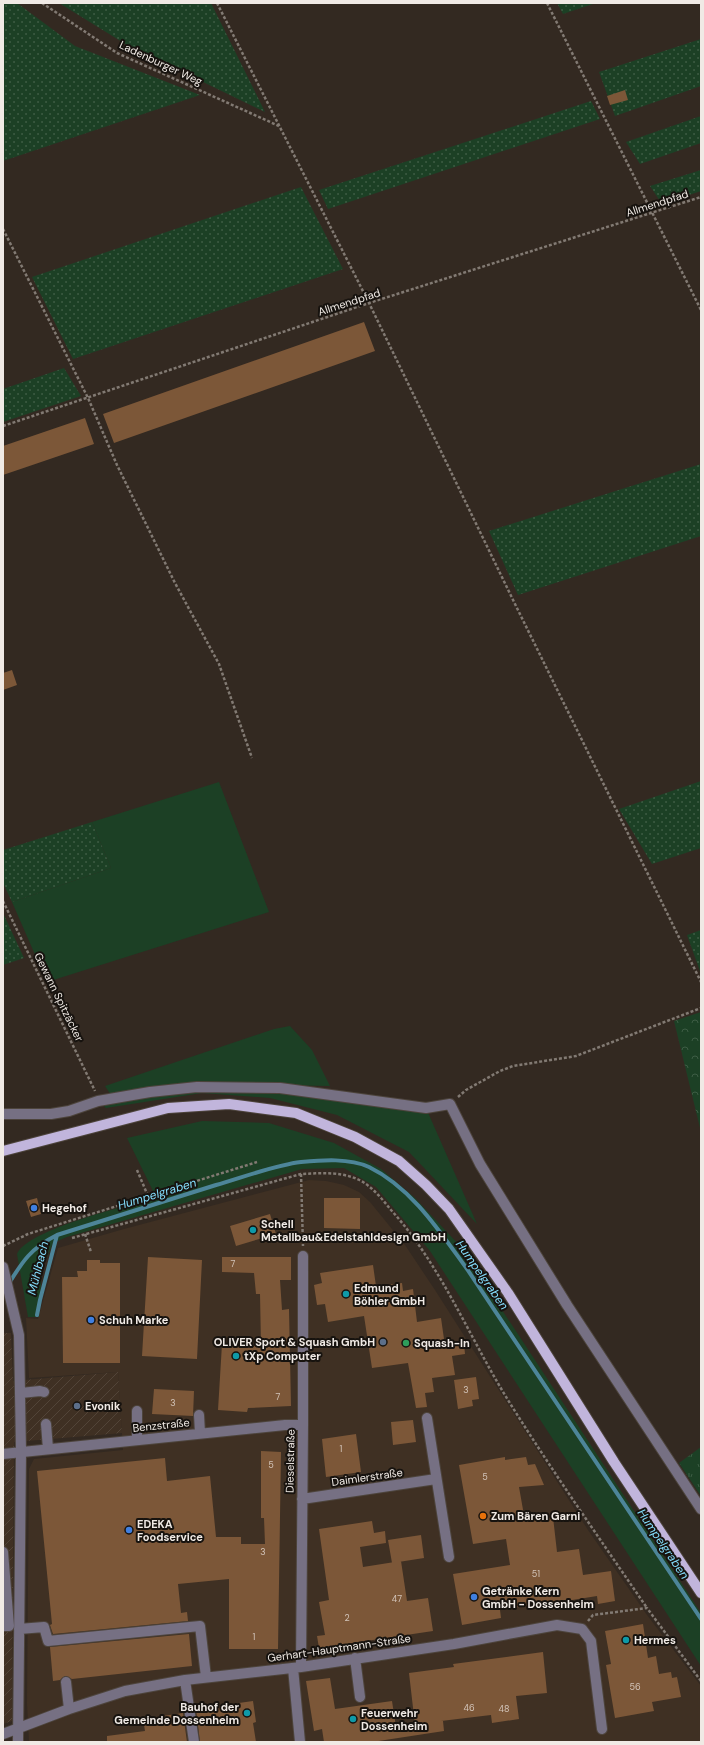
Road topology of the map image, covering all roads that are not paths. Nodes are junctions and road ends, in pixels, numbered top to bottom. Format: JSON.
{"nodes":[{"id":1,"x":3,"y":1114,"type":"edge"},
{"id":2,"x":3,"y":1151,"type":"edge"},
{"id":3,"x":303,"y":1256,"type":"road end"},
{"id":4,"x":4,"y":1270,"type":"edge"},
{"id":5,"x":44,"y":1392,"type":"dead end"},
{"id":6,"x":21,"y":1393,"type":"junction"},
{"id":7,"x":137,"y":1411,"type":"dead end"},
{"id":8,"x":199,"y":1415,"type":"dead end"},
{"id":9,"x":427,"y":1418,"type":"dead end"},
{"id":10,"x":46,"y":1424,"type":"dead end"},
{"id":11,"x":303,"y":1425,"type":"junction"},
{"id":12,"x":200,"y":1433,"type":"junction"},
{"id":13,"x":137,"y":1440,"type":"junction"},
{"id":14,"x":48,"y":1449,"type":"junction"},
{"id":15,"x":21,"y":1452,"type":"junction"},
{"id":16,"x":3,"y":1454,"type":"edge"},
{"id":17,"x":436,"y":1479,"type":"junction"},
{"id":18,"x":302,"y":1499,"type":"junction"},
{"id":19,"x":701,"y":1509,"type":"edge"},
{"id":20,"x":3,"y":1552,"type":"edge"},
{"id":21,"x":449,"y":1557,"type":"dead end"},
{"id":22,"x":701,"y":1593,"type":"edge"},
{"id":23,"x":3,"y":1626,"type":"edge"},
{"id":24,"x":19,"y":1629,"type":"junction"},
{"id":25,"x":355,"y":1658,"type":"junction"},
{"id":26,"x":297,"y":1667,"type":"junction"},
{"id":27,"x":206,"y":1677,"type":"junction"},
{"id":28,"x":185,"y":1680,"type":"junction"},
{"id":29,"x":66,"y":1682,"type":"dead end"},
{"id":30,"x":360,"y":1697,"type":"dead end"},
{"id":31,"x":69,"y":1709,"type":"junction"},
{"id":32,"x":18,"y":1729,"type":"junction"},
{"id":33,"x":602,"y":1729,"type":"dead end"},
{"id":34,"x":3,"y":1734,"type":"edge"},
{"id":35,"x":18,"y":1742,"type":"edge"},
{"id":36,"x":194,"y":1742,"type":"edge"},
{"id":37,"x":300,"y":1742,"type":"edge"}],
"edges":[{"from":1,"to":19,"type":"street"},
{"from":2,"to":22,"type":"main road"},
{"from":3,"to":11,"type":"street","name":"Dieselstraße"},
{"from":4,"to":6,"type":"street"},
{"from":5,"to":6,"type":"street"},
{"from":6,"to":15,"type":"street"},
{"from":7,"to":13,"type":"street"},
{"from":8,"to":12,"type":"street"},
{"from":9,"to":17,"type":"street"},
{"from":10,"to":14,"type":"street"},
{"from":11,"to":12,"type":"street","name":"Benzstraße"},
{"from":11,"to":18,"type":"street","name":"Dieselstraße"},
{"from":12,"to":13,"type":"street","name":"Benzstraße"},
{"from":13,"to":14,"type":"street","name":"Benzstraße"},
{"from":14,"to":15,"type":"street","name":"Benzstraße"},
{"from":15,"to":16,"type":"street","name":"Benzstraße"},
{"from":15,"to":24,"type":"street"},
{"from":17,"to":18,"type":"street","name":"Daimlerstraße"},
{"from":17,"to":21,"type":"street"},
{"from":18,"to":26,"type":"street","name":"Dieselstraße"},
{"from":20,"to":23,"type":"street"},
{"from":24,"to":27,"type":"street"},
{"from":24,"to":32,"type":"street"},
{"from":25,"to":26,"type":"street","name":"Gerhart-Hauptmann-Straße"},
{"from":25,"to":30,"type":"street"},
{"from":25,"to":33,"type":"street","name":"Gerhart-Hauptmann-Straße"},
{"from":26,"to":27,"type":"street","name":"Gerhart-Hauptmann-Straße"},
{"from":26,"to":37,"type":"street","name":"Dieselstraße"},
{"from":27,"to":28,"type":"street","name":"Gerhart-Hauptmann-Straße"},
{"from":28,"to":31,"type":"street","name":"Gerhart-Hauptmann-Straße"},
{"from":28,"to":36,"type":"street"},
{"from":29,"to":31,"type":"street"},
{"from":31,"to":32,"type":"street","name":"Gerhart-Hauptmann-Straße"},
{"from":32,"to":34,"type":"street","name":"Gerhart-Hauptmann-Straße"},
{"from":32,"to":35,"type":"street"}]}
